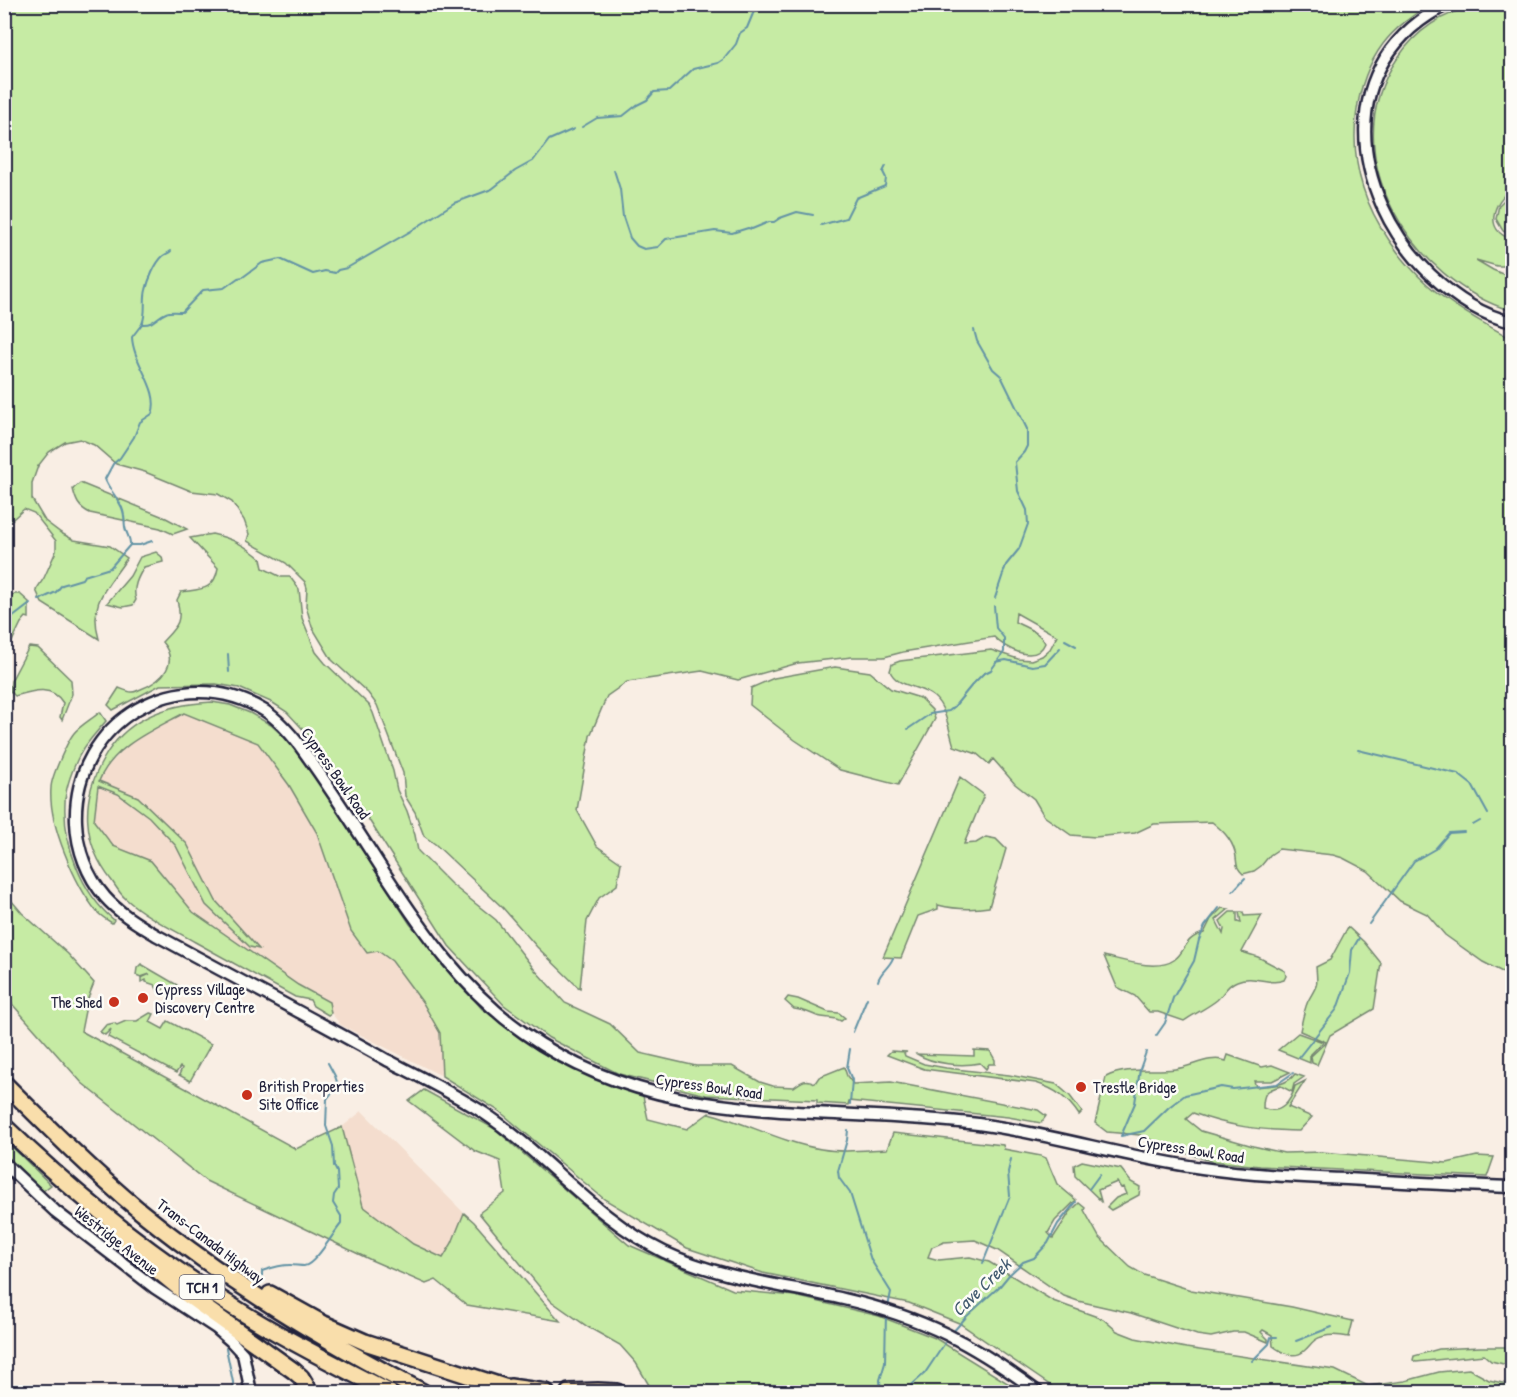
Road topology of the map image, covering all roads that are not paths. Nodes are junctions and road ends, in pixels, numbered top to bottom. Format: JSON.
{"nodes":[{"id":1,"x":1448,"y":4,"type":"edge"},
{"id":2,"x":1512,"y":322,"type":"edge"},
{"id":3,"x":4,"y":1083,"type":"edge"},
{"id":4,"x":4,"y":1126,"type":"edge"},
{"id":5,"x":34,"y":1154,"type":"junction"},
{"id":6,"x":4,"y":1163,"type":"edge"},
{"id":7,"x":1512,"y":1187,"type":"edge"},
{"id":8,"x":119,"y":1193,"type":"junction"},
{"id":9,"x":499,"y":1385,"type":"junction"},
{"id":10,"x":251,"y":1392,"type":"edge"},
{"id":11,"x":310,"y":1392,"type":"edge"},
{"id":12,"x":388,"y":1392,"type":"edge"},
{"id":13,"x":423,"y":1392,"type":"edge"},
{"id":14,"x":520,"y":1392,"type":"edge"},
{"id":15,"x":546,"y":1392,"type":"edge"},
{"id":16,"x":568,"y":1392,"type":"edge"},
{"id":17,"x":582,"y":1392,"type":"edge"},
{"id":18,"x":617,"y":1392,"type":"edge"},
{"id":19,"x":1038,"y":1392,"type":"edge"}],
"edges":[{"from":1,"to":2,"type":"street"},
{"from":3,"to":8,"type":"highway","name":"Trans-Canada Highway","number":"TCH 1"},
{"from":4,"to":5,"type":"highway","number":"TCH 1"},
{"from":5,"to":11,"type":"highway"},
{"from":5,"to":12,"type":"highway","number":"TCH 1"},
{"from":6,"to":10,"type":"street","name":"Westridge Avenue"},
{"from":7,"to":19,"type":"street","name":"Cypress Bowl Road"},
{"from":8,"to":9,"type":"highway"},
{"from":8,"to":13,"type":"highway","name":"Trans-Canada Highway","number":"TCH 1"},
{"from":9,"to":14,"type":"highway"},
{"from":9,"to":15,"type":"highway"},
{"from":16,"to":17,"type":"highway"},
{"from":17,"to":18,"type":"highway"}]}
